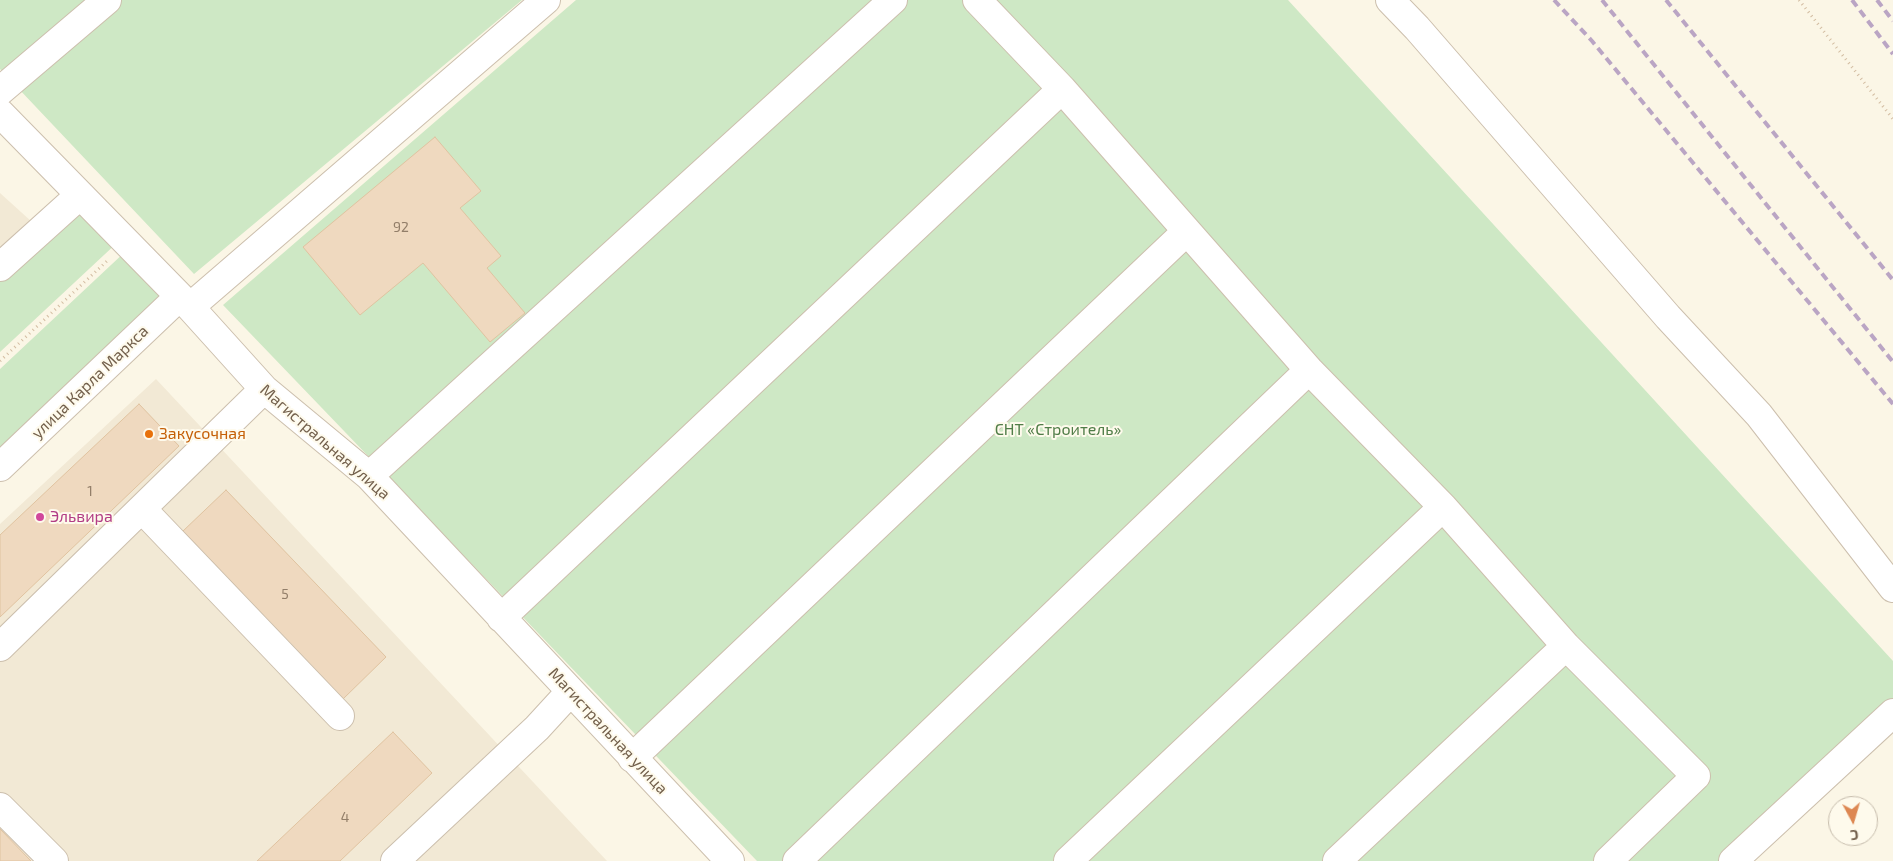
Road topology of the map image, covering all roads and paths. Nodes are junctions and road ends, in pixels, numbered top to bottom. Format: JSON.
{"nodes":[{"id":1,"x":107,"y":0,"type":"edge"},
{"id":2,"x":546,"y":0,"type":"edge"},
{"id":3,"x":893,"y":0,"type":"edge"},
{"id":4,"x":977,"y":0,"type":"edge"},
{"id":5,"x":1390,"y":0,"type":"edge"},
{"id":6,"x":1799,"y":0,"type":"edge"},
{"id":7,"x":1062,"y":89,"type":"junction"},
{"id":8,"x":0,"y":92,"type":"edge"},
{"id":9,"x":0,"y":113,"type":"edge"},
{"id":10,"x":1893,"y":119,"type":"edge"},
{"id":11,"x":80,"y":195,"type":"junction"},
{"id":12,"x":1186,"y":232,"type":"junction"},
{"id":13,"x":126,"y":243,"type":"junction"},
{"id":14,"x":0,"y":268,"type":"edge"},
{"id":15,"x":185,"y":302,"type":"junction"},
{"id":16,"x":0,"y":361,"type":"edge"},
{"id":17,"x":1309,"y":370,"type":"junction"},
{"id":18,"x":264,"y":389,"type":"junction"},
{"id":19,"x":0,"y":467,"type":"edge"},
{"id":20,"x":369,"y":476,"type":"junction"},
{"id":21,"x":1443,"y":507,"type":"junction"},
{"id":22,"x":142,"y":509,"type":"junction"},
{"id":23,"x":1893,"y":588,"type":"edge"},
{"id":24,"x":501,"y":618,"type":"junction"},
{"id":25,"x":1566,"y":646,"type":"junction"},
{"id":26,"x":0,"y":647,"type":"edge"},
{"id":27,"x":570,"y":692,"type":"junction"},
{"id":28,"x":1893,"y":713,"type":"edge"},
{"id":29,"x":340,"y":716,"type":"dead end"},
{"id":30,"x":632,"y":758,"type":"junction"},
{"id":31,"x":0,"y":807,"type":"edge"},
{"id":32,"x":720,"y":857,"type":"edge"},
{"id":33,"x":54,"y":861,"type":"edge"},
{"id":34,"x":395,"y":861,"type":"edge"},
{"id":35,"x":797,"y":861,"type":"edge"},
{"id":36,"x":1068,"y":861,"type":"edge"},
{"id":37,"x":1337,"y":861,"type":"edge"},
{"id":38,"x":1608,"y":861,"type":"edge"},
{"id":39,"x":1733,"y":861,"type":"edge"}],
"edges":[{"from":1,"to":8,"type":"street"},
{"from":2,"to":15,"type":"street","name":"улица Карла Маркса"},
{"from":3,"to":20,"type":"street"},
{"from":4,"to":7,"type":"street"},
{"from":5,"to":23,"type":"street"},
{"from":6,"to":10,"type":"path"},
{"from":7,"to":12,"type":"street"},
{"from":7,"to":24,"type":"street"},
{"from":9,"to":11,"type":"street","name":"Магистральная улица"},
{"from":11,"to":13,"type":"street","name":"Магистральная улица"},
{"from":11,"to":14,"type":"street"},
{"from":12,"to":17,"type":"street"},
{"from":12,"to":30,"type":"street"},
{"from":13,"to":15,"type":"street","name":"Магистральная улица"},
{"from":13,"to":16,"type":"path"},
{"from":15,"to":18,"type":"street","name":"Магистральная улица"},
{"from":15,"to":19,"type":"street","name":"улица Карла Маркса"},
{"from":17,"to":21,"type":"street"},
{"from":17,"to":35,"type":"street"},
{"from":18,"to":20,"type":"street","name":"Магистральная улица"},
{"from":18,"to":22,"type":"street"},
{"from":20,"to":24,"type":"street","name":"Магистральная улица"},
{"from":21,"to":25,"type":"street"},
{"from":21,"to":36,"type":"street"},
{"from":22,"to":26,"type":"street"},
{"from":22,"to":29,"type":"street"},
{"from":24,"to":27,"type":"street","name":"Магистральная улица"},
{"from":25,"to":37,"type":"street"},
{"from":25,"to":38,"type":"street"},
{"from":27,"to":30,"type":"street","name":"Магистральная улица"},
{"from":27,"to":34,"type":"street"},
{"from":28,"to":39,"type":"street"},
{"from":30,"to":32,"type":"street","name":"Магистральная улица"},
{"from":31,"to":33,"type":"street"}]}
